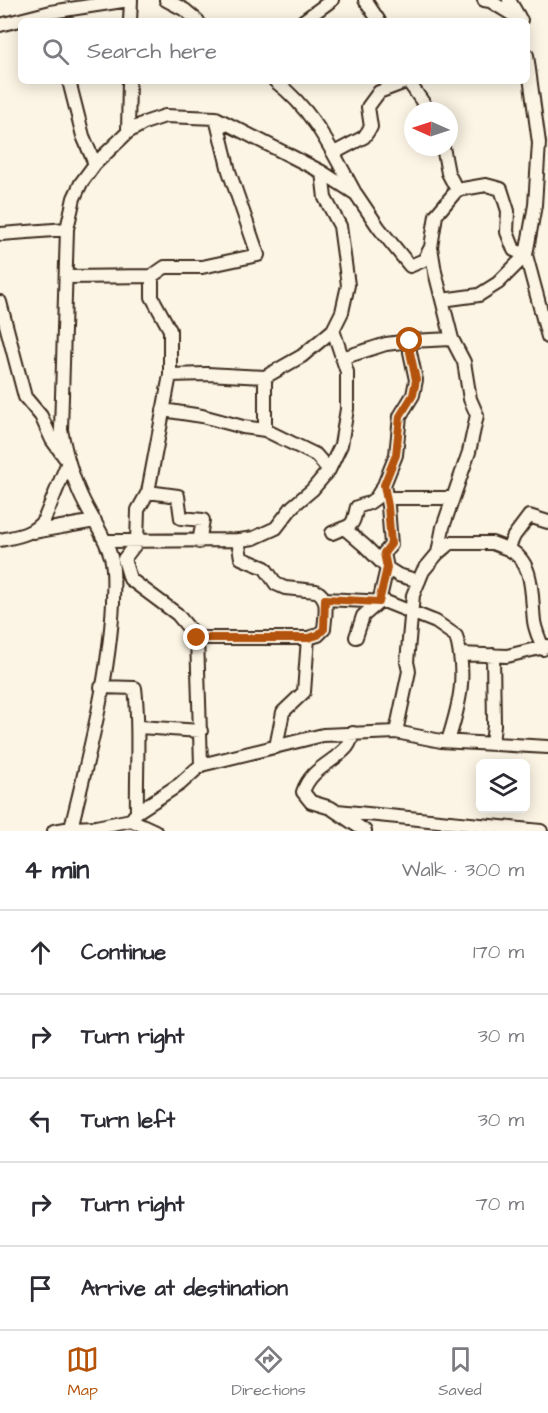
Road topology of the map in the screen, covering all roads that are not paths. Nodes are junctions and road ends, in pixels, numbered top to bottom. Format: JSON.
{"nodes":[{"id":1,"x":130,"y":0,"type":"edge"},
{"id":2,"x":166,"y":0,"type":"edge"},
{"id":3,"x":332,"y":0,"type":"edge"},
{"id":4,"x":365,"y":0,"type":"edge"},
{"id":5,"x":484,"y":0,"type":"edge"},
{"id":6,"x":509,"y":0,"type":"edge"},
{"id":7,"x":52,"y":17,"type":"edge"},
{"id":8,"x":130,"y":18,"type":"edge"},
{"id":9,"x":194,"y":18,"type":"edge"},
{"id":10,"x":307,"y":18,"type":"edge"},
{"id":11,"x":377,"y":18,"type":"edge"},
{"id":12,"x":518,"y":18,"type":"edge"},
{"id":13,"x":520,"y":18,"type":"edge"},
{"id":14,"x":18,"y":22,"type":"edge"},
{"id":15,"x":0,"y":25,"type":"edge"},
{"id":16,"x":530,"y":77,"type":"edge"},
{"id":17,"x":70,"y":84,"type":"edge"},
{"id":18,"x":129,"y":84,"type":"edge"},
{"id":19,"x":280,"y":84,"type":"edge"},
{"id":20,"x":400,"y":84,"type":"edge"},
{"id":21,"x":410,"y":84,"type":"edge"},
{"id":22,"x":423,"y":102,"type":"edge"},
{"id":23,"x":216,"y":118,"type":"junction"},
{"id":24,"x":128,"y":132,"type":"junction"},
{"id":25,"x":334,"y":153,"type":"junction"},
{"id":26,"x":445,"y":156,"type":"edge"},
{"id":27,"x":95,"y":164,"type":"junction"},
{"id":28,"x":322,"y":172,"type":"junction"},
{"id":29,"x":457,"y":190,"type":"junction"},
{"id":30,"x":356,"y":194,"type":"junction"},
{"id":31,"x":67,"y":229,"type":"junction"},
{"id":32,"x":0,"y":232,"type":"edge"},
{"id":33,"x":431,"y":247,"type":"junction"},
{"id":34,"x":526,"y":255,"type":"junction"},
{"id":35,"x":152,"y":276,"type":"junction"},
{"id":36,"x":67,"y":277,"type":"junction"},
{"id":37,"x":442,"y":300,"type":"junction"},
{"id":38,"x":0,"y":302,"type":"edge"},
{"id":39,"x":333,"y":330,"type":"junction"},
{"id":40,"x":548,"y":337,"type":"edge"},
{"id":41,"x":452,"y":339,"type":"junction"},
{"id":42,"x":410,"y":341,"type":"junction"},
{"id":43,"x":342,"y":357,"type":"junction"},
{"id":44,"x":171,"y":375,"type":"junction"},
{"id":45,"x":265,"y":377,"type":"junction"},
{"id":46,"x":163,"y":410,"type":"junction"},
{"id":47,"x":265,"y":430,"type":"junction"},
{"id":48,"x":68,"y":462,"type":"junction"},
{"id":49,"x":329,"y":470,"type":"junction"},
{"id":50,"x":384,"y":485,"type":"junction"},
{"id":51,"x":148,"y":492,"type":"junction"},
{"id":52,"x":387,"y":498,"type":"junction"},
{"id":53,"x":452,"y":498,"type":"junction"},
{"id":54,"x":95,"y":521,"type":"junction"},
{"id":55,"x":548,"y":522,"type":"edge"},
{"id":56,"x":32,"y":533,"type":"junction"},
{"id":57,"x":0,"y":540,"type":"edge"},
{"id":58,"x":238,"y":540,"type":"junction"},
{"id":59,"x":106,"y":541,"type":"junction"},
{"id":60,"x":137,"y":542,"type":"junction"},
{"id":61,"x":199,"y":542,"type":"junction"},
{"id":62,"x":508,"y":549,"type":"junction"},
{"id":63,"x":438,"y":553,"type":"junction"},
{"id":64,"x":112,"y":559,"type":"junction"},
{"id":65,"x":387,"y":568,"type":"junction"},
{"id":66,"x":130,"y":579,"type":"junction"},
{"id":67,"x":419,"y":581,"type":"junction"},
{"id":68,"x":325,"y":599,"type":"junction"},
{"id":69,"x":379,"y":602,"type":"junction"},
{"id":70,"x":412,"y":612,"type":"junction"},
{"id":71,"x":356,"y":637,"type":"dead end"},
{"id":72,"x":197,"y":638,"type":"junction"},
{"id":73,"x":308,"y":638,"type":"junction"},
{"id":74,"x":546,"y":647,"type":"edge"},
{"id":75,"x":461,"y":654,"type":"junction"},
{"id":76,"x":493,"y":655,"type":"junction"},
{"id":77,"x":101,"y":687,"type":"junction"},
{"id":78,"x":139,"y":727,"type":"junction"},
{"id":79,"x":201,"y":731,"type":"junction"},
{"id":80,"x":396,"y":732,"type":"junction"},
{"id":81,"x":353,"y":733,"type":"junction"},
{"id":82,"x":448,"y":741,"type":"junction"},
{"id":83,"x":492,"y":744,"type":"junction"},
{"id":84,"x":276,"y":747,"type":"junction"},
{"id":85,"x":548,"y":747,"type":"edge"},
{"id":86,"x":201,"y":765,"type":"junction"},
{"id":87,"x":337,"y":811,"type":"junction"},
{"id":88,"x":134,"y":816,"type":"junction"},
{"id":89,"x":71,"y":828,"type":"junction"},
{"id":90,"x":54,"y":831,"type":"edge"},
{"id":91,"x":155,"y":831,"type":"edge"},
{"id":92,"x":365,"y":831,"type":"edge"},
{"id":93,"x":541,"y":831,"type":"edge"}],
"edges":[{"from":1,"to":7,"type":"street"},
{"from":1,"to":8,"type":"street"},
{"from":2,"to":9,"type":"street"},
{"from":3,"to":10,"type":"street"},
{"from":4,"to":11,"type":"street"},
{"from":5,"to":12,"type":"street"},
{"from":6,"to":13,"type":"street"},
{"from":14,"to":15,"type":"street"},
{"from":16,"to":34,"type":"street"},
{"from":17,"to":27,"type":"street"},
{"from":18,"to":24,"type":"street"},
{"from":19,"to":25,"type":"street"},
{"from":20,"to":25,"type":"street"},
{"from":21,"to":22,"type":"street"},
{"from":23,"to":24,"type":"street"},
{"from":23,"to":28,"type":"street"},
{"from":23,"to":35,"type":"street"},
{"from":24,"to":27,"type":"street"},
{"from":25,"to":30,"type":"street"},
{"from":26,"to":29,"type":"street"},
{"from":27,"to":31,"type":"street"},
{"from":28,"to":30,"type":"street"},
{"from":28,"to":39,"type":"street"},
{"from":29,"to":33,"type":"street"},
{"from":29,"to":34,"type":"street"},
{"from":30,"to":33,"type":"street"},
{"from":31,"to":32,"type":"street"},
{"from":31,"to":36,"type":"street"},
{"from":33,"to":37,"type":"street"},
{"from":34,"to":37,"type":"street"},
{"from":34,"to":40,"type":"street"},
{"from":35,"to":36,"type":"street"},
{"from":35,"to":44,"type":"street"},
{"from":36,"to":48,"type":"street"},
{"from":37,"to":41,"type":"street"},
{"from":38,"to":48,"type":"street"},
{"from":39,"to":43,"type":"street"},
{"from":39,"to":45,"type":"street"},
{"from":41,"to":42,"type":"street"},
{"from":41,"to":53,"type":"street"},
{"from":42,"to":43,"type":"street"},
{"from":42,"to":50,"type":"street"},
{"from":43,"to":49,"type":"street"},
{"from":44,"to":45,"type":"street"},
{"from":44,"to":46,"type":"street"},
{"from":45,"to":47,"type":"street"},
{"from":46,"to":47,"type":"street"},
{"from":46,"to":51,"type":"street"},
{"from":47,"to":49,"type":"street"},
{"from":48,"to":54,"type":"street"},
{"from":48,"to":56,"type":"street"},
{"from":49,"to":58,"type":"street"},
{"from":50,"to":52,"type":"street"},
{"from":50,"to":65,"type":"street"},
{"from":51,"to":60,"type":"street"},
{"from":51,"to":61,"type":"street"},
{"from":52,"to":53,"type":"street"},
{"from":52,"to":65,"type":"street"},
{"from":53,"to":63,"type":"street"},
{"from":54,"to":56,"type":"street"},
{"from":54,"to":59,"type":"street"},
{"from":55,"to":62,"type":"street"},
{"from":56,"to":57,"type":"street"},
{"from":58,"to":61,"type":"street"},
{"from":58,"to":68,"type":"street"},
{"from":59,"to":60,"type":"street"},
{"from":59,"to":64,"type":"street"},
{"from":60,"to":61,"type":"street"},
{"from":60,"to":66,"type":"street"},
{"from":62,"to":63,"type":"street"},
{"from":62,"to":74,"type":"street"},
{"from":63,"to":67,"type":"street"},
{"from":64,"to":66,"type":"street"},
{"from":64,"to":77,"type":"street"},
{"from":65,"to":67,"type":"street"},
{"from":65,"to":69,"type":"street"},
{"from":66,"to":72,"type":"street"},
{"from":67,"to":70,"type":"street"},
{"from":68,"to":69,"type":"street"},
{"from":68,"to":73,"type":"street"},
{"from":69,"to":70,"type":"street"},
{"from":69,"to":71,"type":"street"},
{"from":70,"to":75,"type":"street"},
{"from":70,"to":80,"type":"street"},
{"from":72,"to":73,"type":"street"},
{"from":72,"to":79,"type":"street"},
{"from":73,"to":84,"type":"street"},
{"from":74,"to":76,"type":"street"},
{"from":75,"to":76,"type":"street"},
{"from":75,"to":82,"type":"street"},
{"from":76,"to":83,"type":"street"},
{"from":77,"to":78,"type":"street"},
{"from":77,"to":89,"type":"street"},
{"from":78,"to":79,"type":"street"},
{"from":78,"to":88,"type":"street"},
{"from":79,"to":86,"type":"street"},
{"from":80,"to":81,"type":"street"},
{"from":80,"to":82,"type":"street"},
{"from":81,"to":84,"type":"street"},
{"from":81,"to":87,"type":"street"},
{"from":82,"to":83,"type":"street"},
{"from":83,"to":85,"type":"street"},
{"from":84,"to":86,"type":"street"},
{"from":86,"to":88,"type":"street"},
{"from":87,"to":92,"type":"street"},
{"from":87,"to":93,"type":"street"},
{"from":88,"to":89,"type":"street"},
{"from":88,"to":91,"type":"street"},
{"from":89,"to":90,"type":"street"}]}
